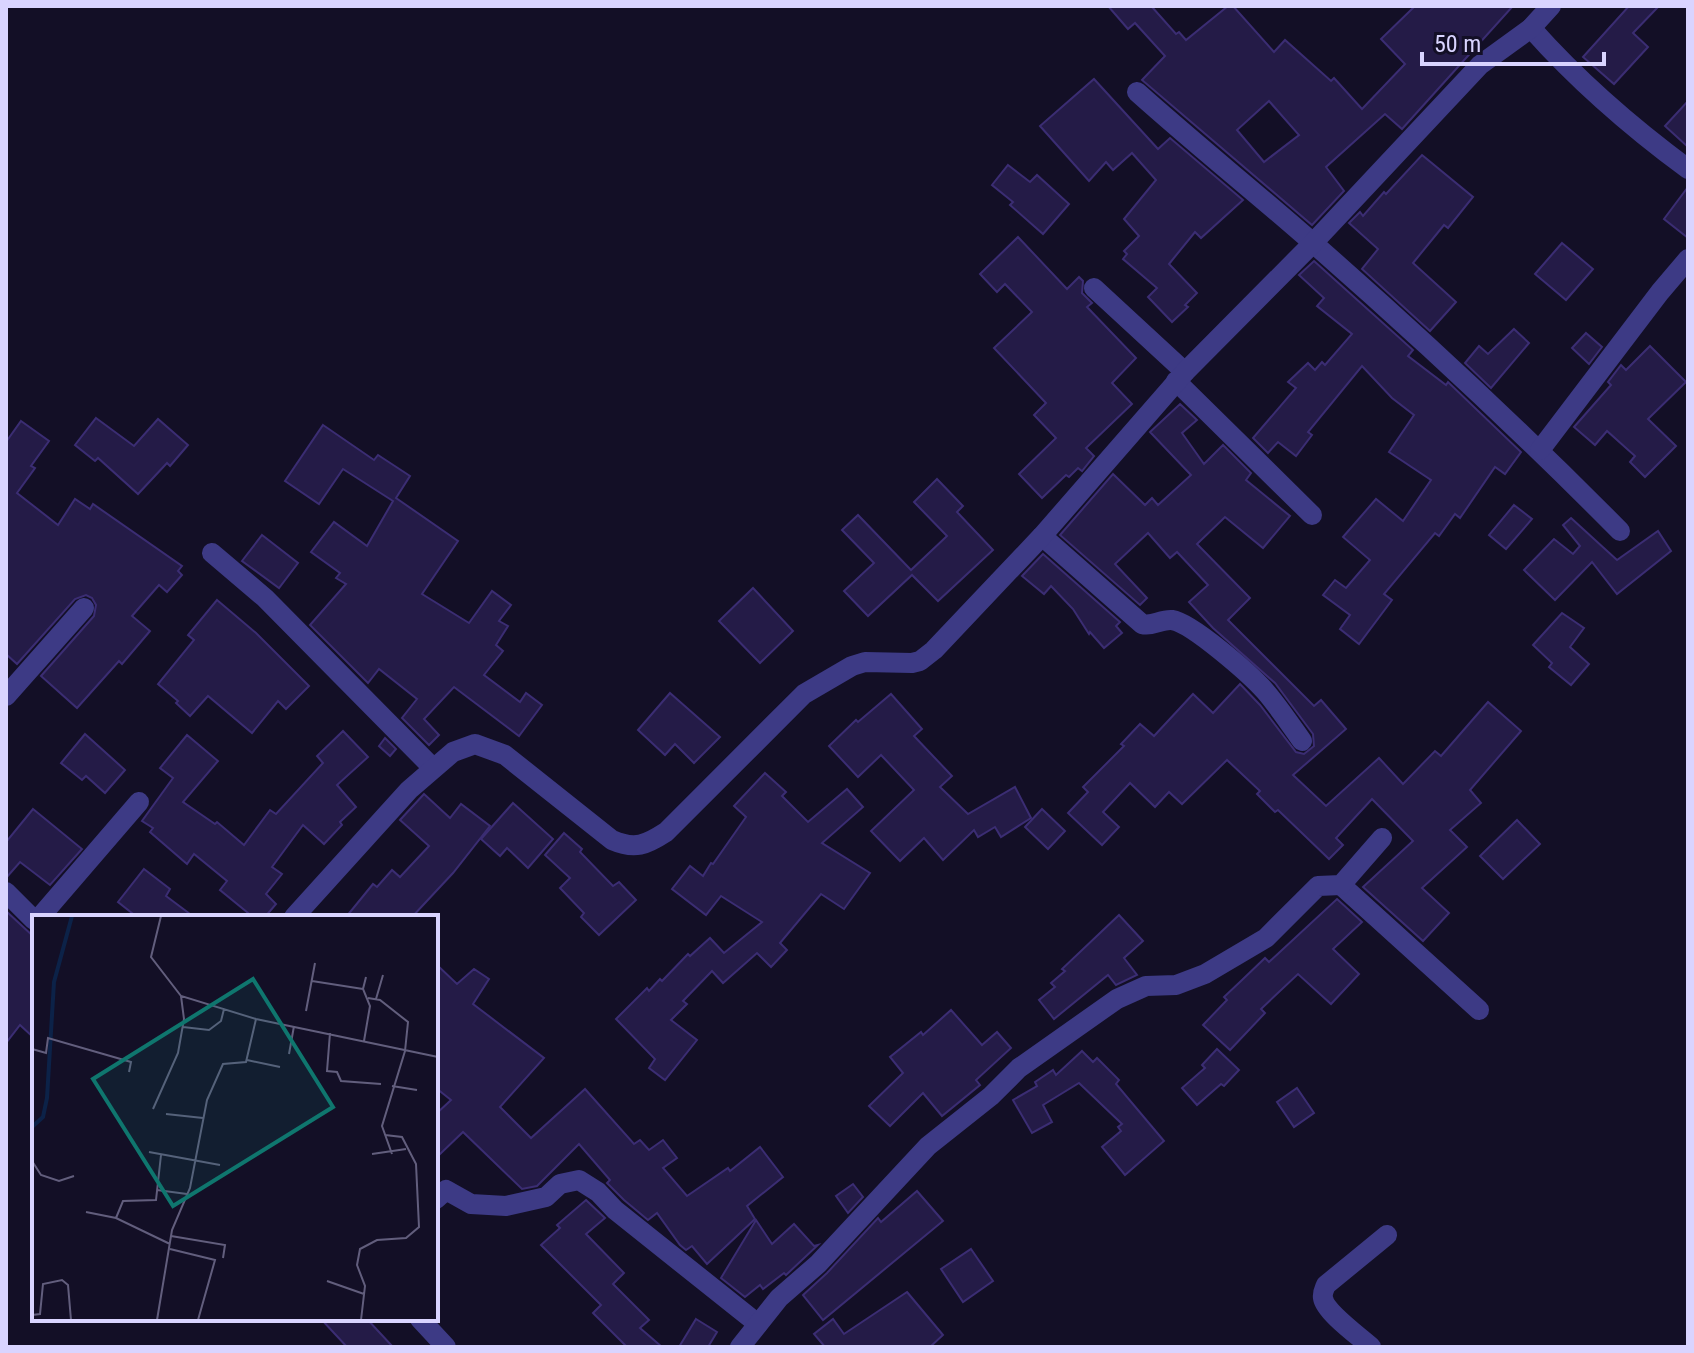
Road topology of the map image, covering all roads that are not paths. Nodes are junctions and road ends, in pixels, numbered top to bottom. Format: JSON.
{"nodes":[{"id":1,"x":1551,"y":6,"type":"edge"},
{"id":2,"x":1531,"y":28,"type":"junction"},
{"id":3,"x":1137,"y":92,"type":"dead end"},
{"id":4,"x":1688,"y":169,"type":"edge"},
{"id":5,"x":1313,"y":243,"type":"junction"},
{"id":6,"x":1688,"y":259,"type":"edge"},
{"id":7,"x":1094,"y":288,"type":"dead end"},
{"id":8,"x":1181,"y":376,"type":"junction"},
{"id":9,"x":1540,"y":450,"type":"junction"},
{"id":10,"x":1312,"y":515,"type":"dead end"},
{"id":11,"x":1620,"y":531,"type":"dead end"},
{"id":12,"x":1042,"y":536,"type":"junction"},
{"id":13,"x":212,"y":553,"type":"dead end"},
{"id":14,"x":84,"y":608,"type":"dead end"},
{"id":15,"x":6,"y":696,"type":"edge"},
{"id":16,"x":1302,"y":741,"type":"dead end"},
{"id":17,"x":433,"y":768,"type":"junction"},
{"id":18,"x":139,"y":802,"type":"dead end"},
{"id":19,"x":1382,"y":838,"type":"dead end"},
{"id":20,"x":1341,"y":885,"type":"junction"},
{"id":21,"x":6,"y":892,"type":"edge"},
{"id":22,"x":42,"y":915,"type":"edge"},
{"id":23,"x":296,"y":915,"type":"edge"},
{"id":24,"x":32,"y":918,"type":"edge"},
{"id":25,"x":1479,"y":1010,"type":"dead end"},
{"id":26,"x":438,"y":1197,"type":"edge"},
{"id":27,"x":1387,"y":1235,"type":"dead end"},
{"id":28,"x":422,"y":1321,"type":"edge"},
{"id":29,"x":758,"y":1324,"type":"junction"},
{"id":30,"x":446,"y":1347,"type":"edge"},
{"id":31,"x":740,"y":1347,"type":"edge"},
{"id":32,"x":1371,"y":1347,"type":"edge"}],
"edges":[{"from":1,"to":2,"type":"street"},
{"from":2,"to":4,"type":"street"},
{"from":2,"to":5,"type":"street"},
{"from":3,"to":5,"type":"street"},
{"from":5,"to":8,"type":"street"},
{"from":5,"to":9,"type":"street"},
{"from":6,"to":9,"type":"street"},
{"from":7,"to":8,"type":"street"},
{"from":8,"to":10,"type":"street"},
{"from":8,"to":12,"type":"street"},
{"from":9,"to":11,"type":"street"},
{"from":12,"to":16,"type":"street"},
{"from":12,"to":17,"type":"street"},
{"from":13,"to":17,"type":"street"},
{"from":14,"to":15,"type":"street"},
{"from":17,"to":23,"type":"street"},
{"from":18,"to":22,"type":"street"},
{"from":19,"to":20,"type":"street"},
{"from":20,"to":25,"type":"street"},
{"from":20,"to":29,"type":"street"},
{"from":21,"to":24,"type":"street"},
{"from":26,"to":29,"type":"street"},
{"from":27,"to":32,"type":"street"},
{"from":28,"to":30,"type":"street"},
{"from":29,"to":31,"type":"street"}]}
